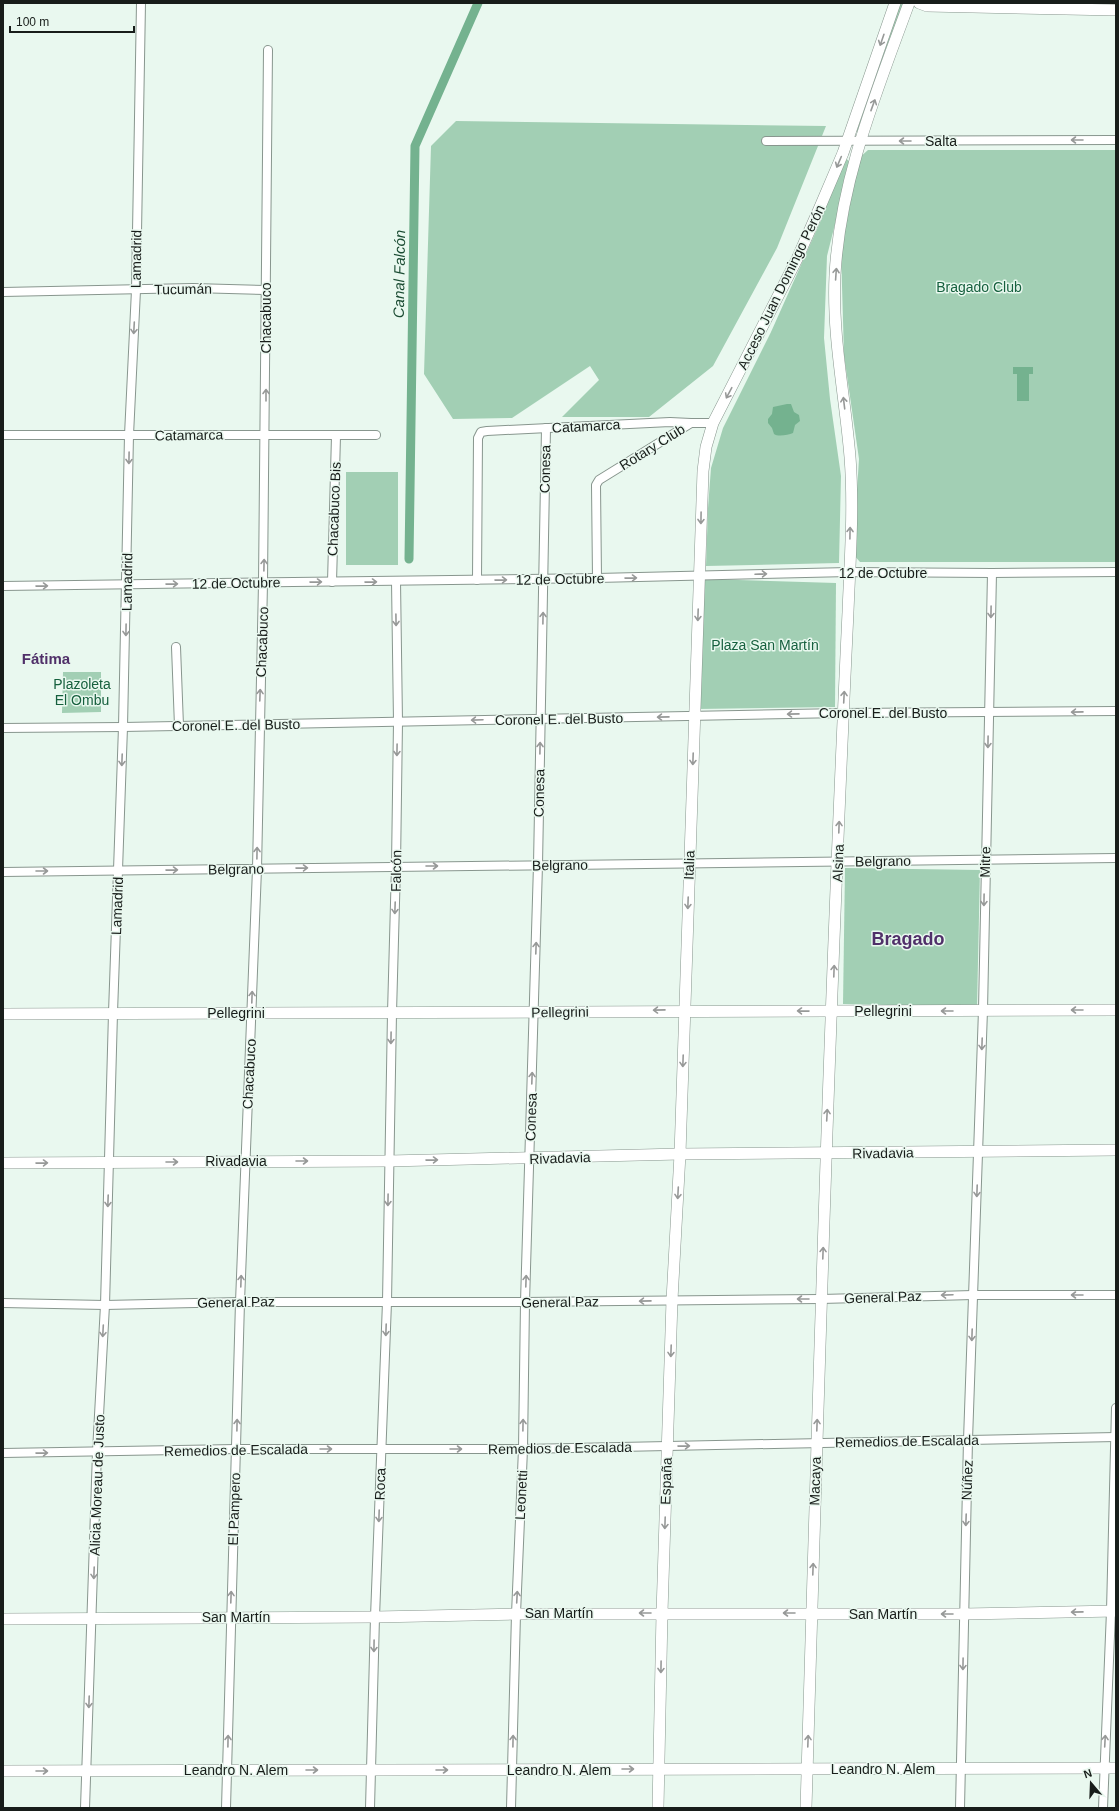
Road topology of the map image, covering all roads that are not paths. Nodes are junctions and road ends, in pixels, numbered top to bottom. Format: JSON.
{"nodes":[{"id":1,"x":141,"y":3,"type":"edge"},
{"id":2,"x":895,"y":3,"type":"edge"},
{"id":3,"x":909,"y":3,"type":"edge"},
{"id":4,"x":919,"y":3,"type":"edge"},
{"id":5,"x":1116,"y":10,"type":"edge"},
{"id":6,"x":268,"y":50,"type":"dead end"},
{"id":7,"x":1116,"y":140,"type":"edge"},
{"id":8,"x":766,"y":141,"type":"dead end"},
{"id":9,"x":846,"y":142,"type":"junction"},
{"id":10,"x":860,"y":142,"type":"junction"},
{"id":11,"x":136,"y":290,"type":"junction"},
{"id":12,"x":266,"y":290,"type":"junction"},
{"id":13,"x":3,"y":292,"type":"edge"},
{"id":14,"x":691,"y":423,"type":"junction"},
{"id":15,"x":713,"y":423,"type":"junction"},
{"id":16,"x":546,"y":428,"type":"junction"},
{"id":17,"x":266,"y":434,"type":"junction"},
{"id":18,"x":3,"y":435,"type":"edge"},
{"id":19,"x":129,"y":435,"type":"junction"},
{"id":20,"x":376,"y":435,"type":"dead end"},
{"id":21,"x":336,"y":436,"type":"junction"},
{"id":22,"x":850,"y":572,"type":"junction"},
{"id":23,"x":1116,"y":572,"type":"edge"},
{"id":24,"x":992,"y":573,"type":"junction"},
{"id":25,"x":700,"y":576,"type":"junction"},
{"id":26,"x":597,"y":578,"type":"junction"},
{"id":27,"x":544,"y":579,"type":"junction"},
{"id":28,"x":477,"y":580,"type":"junction"},
{"id":29,"x":396,"y":581,"type":"junction"},
{"id":30,"x":332,"y":582,"type":"junction"},
{"id":31,"x":263,"y":583,"type":"junction"},
{"id":32,"x":127,"y":585,"type":"junction"},
{"id":33,"x":3,"y":586,"type":"edge"},
{"id":34,"x":176,"y":647,"type":"dead end"},
{"id":35,"x":1116,"y":711,"type":"edge"},
{"id":36,"x":843,"y":713,"type":"junction"},
{"id":37,"x":989,"y":713,"type":"junction"},
{"id":38,"x":694,"y":716,"type":"junction"},
{"id":39,"x":541,"y":719,"type":"junction"},
{"id":40,"x":398,"y":722,"type":"junction"},
{"id":41,"x":260,"y":724,"type":"junction"},
{"id":42,"x":179,"y":726,"type":"junction"},
{"id":43,"x":123,"y":727,"type":"junction"},
{"id":44,"x":3,"y":728,"type":"edge"},
{"id":45,"x":1116,"y":858,"type":"edge"},
{"id":46,"x":985,"y":859,"type":"junction"},
{"id":47,"x":838,"y":861,"type":"junction"},
{"id":48,"x":689,"y":863,"type":"junction"},
{"id":49,"x":538,"y":865,"type":"junction"},
{"id":50,"x":396,"y":866,"type":"junction"},
{"id":51,"x":256,"y":868,"type":"junction"},
{"id":52,"x":119,"y":871,"type":"junction"},
{"id":53,"x":3,"y":872,"type":"edge"},
{"id":54,"x":685,"y":1010,"type":"junction"},
{"id":55,"x":983,"y":1010,"type":"junction"},
{"id":56,"x":1116,"y":1010,"type":"edge"},
{"id":57,"x":251,"y":1012,"type":"junction"},
{"id":58,"x":534,"y":1012,"type":"junction"},
{"id":59,"x":832,"y":1012,"type":"junction"},
{"id":60,"x":113,"y":1013,"type":"junction"},
{"id":61,"x":392,"y":1013,"type":"junction"},
{"id":62,"x":3,"y":1014,"type":"edge"},
{"id":63,"x":1116,"y":1150,"type":"edge"},
{"id":64,"x":979,"y":1152,"type":"junction"},
{"id":65,"x":680,"y":1154,"type":"junction"},
{"id":66,"x":826,"y":1154,"type":"junction"},
{"id":67,"x":530,"y":1158,"type":"junction"},
{"id":68,"x":245,"y":1161,"type":"junction"},
{"id":69,"x":389,"y":1161,"type":"junction"},
{"id":70,"x":109,"y":1162,"type":"junction"},
{"id":71,"x":3,"y":1163,"type":"edge"},
{"id":72,"x":973,"y":1295,"type":"junction"},
{"id":73,"x":1116,"y":1295,"type":"edge"},
{"id":74,"x":821,"y":1299,"type":"junction"},
{"id":75,"x":672,"y":1300,"type":"junction"},
{"id":76,"x":240,"y":1302,"type":"junction"},
{"id":77,"x":386,"y":1302,"type":"junction"},
{"id":78,"x":525,"y":1302,"type":"junction"},
{"id":79,"x":3,"y":1303,"type":"edge"},
{"id":80,"x":105,"y":1305,"type":"junction"},
{"id":81,"x":1116,"y":1408,"type":"edge"},
{"id":82,"x":1116,"y":1437,"type":"edge"},
{"id":83,"x":968,"y":1440,"type":"junction"},
{"id":84,"x":816,"y":1443,"type":"junction"},
{"id":85,"x":667,"y":1446,"type":"junction"},
{"id":86,"x":236,"y":1449,"type":"junction"},
{"id":87,"x":382,"y":1449,"type":"junction"},
{"id":88,"x":523,"y":1449,"type":"junction"},
{"id":89,"x":98,"y":1452,"type":"junction"},
{"id":90,"x":3,"y":1453,"type":"edge"},
{"id":91,"x":1114,"y":1611,"type":"edge"},
{"id":92,"x":662,"y":1613,"type":"junction"},
{"id":93,"x":812,"y":1613,"type":"junction"},
{"id":94,"x":516,"y":1614,"type":"junction"},
{"id":95,"x":964,"y":1614,"type":"junction"},
{"id":96,"x":230,"y":1617,"type":"junction"},
{"id":97,"x":375,"y":1617,"type":"junction"},
{"id":98,"x":92,"y":1618,"type":"junction"},
{"id":99,"x":3,"y":1619,"type":"edge"},
{"id":100,"x":1104,"y":1768,"type":"junction"},
{"id":101,"x":1116,"y":1768,"type":"edge"},
{"id":102,"x":658,"y":1769,"type":"junction"},
{"id":103,"x":807,"y":1769,"type":"junction"},
{"id":104,"x":961,"y":1769,"type":"junction"},
{"id":105,"x":227,"y":1770,"type":"junction"},
{"id":106,"x":371,"y":1770,"type":"junction"},
{"id":107,"x":512,"y":1770,"type":"junction"},
{"id":108,"x":3,"y":1771,"type":"edge"},
{"id":109,"x":86,"y":1771,"type":"junction"},
{"id":110,"x":85,"y":1808,"type":"edge"},
{"id":111,"x":226,"y":1808,"type":"edge"},
{"id":112,"x":370,"y":1808,"type":"edge"},
{"id":113,"x":511,"y":1808,"type":"edge"},
{"id":114,"x":658,"y":1808,"type":"edge"},
{"id":115,"x":806,"y":1808,"type":"edge"},
{"id":116,"x":960,"y":1808,"type":"edge"},
{"id":117,"x":1103,"y":1808,"type":"edge"}],
"edges":[{"from":1,"to":11,"type":"street","name":"Lamadrid"},
{"from":2,"to":9,"type":"main road","name":"Acceso Juan Domingo Perón","one_way":true},
{"from":10,"to":3,"type":"main road","name":"Acceso Juan Domingo Perón","one_way":true},
{"from":4,"to":5,"type":"main road"},
{"from":6,"to":12,"type":"street","name":"Chacabuco"},
{"from":7,"to":10,"type":"street","name":"Salta","one_way":true},
{"from":8,"to":9,"type":"street","name":"Salta"},
{"from":9,"to":10,"type":"street","name":"Salta"},
{"from":9,"to":15,"type":"main road","name":"Acceso Juan Domingo Perón","one_way":true},
{"from":22,"to":10,"type":"main road","name":"Acceso Juan Domingo Perón","one_way":true},
{"from":11,"to":12,"type":"street","name":"Tucumán"},
{"from":11,"to":13,"type":"street","name":"Tucumán"},
{"from":11,"to":19,"type":"street","name":"Lamadrid","one_way":true},
{"from":17,"to":12,"type":"street","name":"Chacabuco","one_way":true},
{"from":14,"to":15,"type":"street","name":"Rotary Club"},
{"from":14,"to":16,"type":"street","name":"Catamarca"},
{"from":14,"to":26,"type":"street","name":"Rotary Club"},
{"from":15,"to":25,"type":"main road","name":"Acceso Juan Domingo Perón","one_way":true},
{"from":16,"to":27,"type":"street","name":"Conesa"},
{"from":16,"to":28,"type":"street","name":"Catamarca"},
{"from":17,"to":19,"type":"street","name":"Catamarca"},
{"from":17,"to":21,"type":"street","name":"Catamarca"},
{"from":31,"to":17,"type":"street","name":"Chacabuco","one_way":true},
{"from":18,"to":19,"type":"street","name":"Catamarca"},
{"from":19,"to":32,"type":"street","name":"Lamadrid","one_way":true},
{"from":20,"to":21,"type":"street","name":"Catamarca"},
{"from":21,"to":30,"type":"street","name":"Chacabuco Bis"},
{"from":22,"to":24,"type":"street","name":"12 de Octubre"},
{"from":25,"to":22,"type":"street","name":"12 de Octubre","one_way":true},
{"from":36,"to":22,"type":"main road","name":"Alsina","one_way":true},
{"from":23,"to":24,"type":"street","name":"12 de Octubre"},
{"from":24,"to":37,"type":"street","name":"Mitre","one_way":true},
{"from":26,"to":25,"type":"street","name":"12 de Octubre","one_way":true},
{"from":25,"to":38,"type":"main road","name":"Italia","one_way":true},
{"from":26,"to":27,"type":"street","name":"12 de Octubre"},
{"from":28,"to":27,"type":"street","name":"12 de Octubre","one_way":true},
{"from":39,"to":27,"type":"street","name":"Conesa","one_way":true},
{"from":28,"to":29,"type":"street","name":"12 de Octubre"},
{"from":30,"to":29,"type":"street","name":"12 de Octubre","one_way":true},
{"from":29,"to":40,"type":"street","name":"Falcón","one_way":true},
{"from":31,"to":30,"type":"street","name":"12 de Octubre","one_way":true},
{"from":32,"to":31,"type":"street","name":"12 de Octubre","one_way":true},
{"from":41,"to":31,"type":"street","name":"Chacabuco","one_way":true},
{"from":33,"to":32,"type":"street","name":"12 de Octubre","one_way":true},
{"from":32,"to":43,"type":"street","name":"Lamadrid","one_way":true},
{"from":34,"to":42,"type":"street"},
{"from":35,"to":37,"type":"street","name":"Coronel E. del Busto","one_way":true},
{"from":36,"to":37,"type":"street","name":"Coronel E. del Busto"},
{"from":36,"to":38,"type":"street","name":"Coronel E. del Busto","one_way":true},
{"from":47,"to":36,"type":"main road","name":"Alsina","one_way":true},
{"from":37,"to":46,"type":"street","name":"Mitre","one_way":true},
{"from":38,"to":39,"type":"street","name":"Coronel E. del Busto","one_way":true},
{"from":38,"to":48,"type":"main road","name":"Italia","one_way":true},
{"from":39,"to":40,"type":"street","name":"Coronel E. del Busto","one_way":true},
{"from":49,"to":39,"type":"street","name":"Conesa","one_way":true},
{"from":40,"to":41,"type":"street","name":"Coronel E. del Busto"},
{"from":40,"to":50,"type":"street","name":"Falcón","one_way":true},
{"from":41,"to":42,"type":"street","name":"Coronel E. del Busto"},
{"from":51,"to":41,"type":"street","name":"Chacabuco","one_way":true},
{"from":42,"to":43,"type":"street","name":"Coronel E. del Busto"},
{"from":43,"to":44,"type":"street","name":"Coronel E. del Busto"},
{"from":43,"to":52,"type":"street","name":"Lamadrid","one_way":true},
{"from":45,"to":46,"type":"street","name":"Belgrano"},
{"from":46,"to":47,"type":"street","name":"Belgrano"},
{"from":46,"to":55,"type":"street","name":"Mitre","one_way":true},
{"from":47,"to":48,"type":"street","name":"Belgrano"},
{"from":59,"to":47,"type":"main road","name":"Alsina","one_way":true},
{"from":48,"to":49,"type":"street","name":"Belgrano"},
{"from":48,"to":54,"type":"main road","name":"Italia","one_way":true},
{"from":50,"to":49,"type":"street","name":"Belgrano","one_way":true},
{"from":58,"to":49,"type":"street","name":"Conesa","one_way":true},
{"from":51,"to":50,"type":"street","name":"Belgrano","one_way":true},
{"from":50,"to":61,"type":"street","name":"Falcón","one_way":true},
{"from":52,"to":51,"type":"street","name":"Belgrano","one_way":true},
{"from":57,"to":51,"type":"street","name":"Chacabuco","one_way":true},
{"from":53,"to":52,"type":"street","name":"Belgrano","one_way":true},
{"from":52,"to":60,"type":"street","name":"Lamadrid"},
{"from":54,"to":58,"type":"main road","name":"Pellegrini","one_way":true},
{"from":59,"to":54,"type":"main road","name":"Pellegrini","one_way":true},
{"from":54,"to":65,"type":"main road","name":"Italia","one_way":true},
{"from":56,"to":55,"type":"main road","name":"Pellegrini","one_way":true},
{"from":55,"to":59,"type":"main road","name":"Pellegrini","one_way":true},
{"from":55,"to":64,"type":"street","name":"Mitre","one_way":true},
{"from":57,"to":60,"type":"main road","name":"Pellegrini"},
{"from":57,"to":61,"type":"main road","name":"Pellegrini"},
{"from":57,"to":68,"type":"street","name":"Chacabuco"},
{"from":58,"to":61,"type":"main road","name":"Pellegrini"},
{"from":67,"to":58,"type":"street","name":"Conesa","one_way":true},
{"from":66,"to":59,"type":"main road","name":"Alsina","one_way":true},
{"from":60,"to":62,"type":"main road","name":"Pellegrini"},
{"from":60,"to":70,"type":"street","name":"Lamadrid"},
{"from":61,"to":69,"type":"street","name":"Falcón","one_way":true},
{"from":63,"to":64,"type":"main road","name":"Rivadavia"},
{"from":64,"to":66,"type":"main road","name":"Rivadavia"},
{"from":64,"to":72,"type":"street","name":"Núñez","one_way":true},
{"from":65,"to":66,"type":"main road","name":"Rivadavia"},
{"from":65,"to":67,"type":"main road","name":"Rivadavia"},
{"from":65,"to":75,"type":"main road","name":"España","one_way":true},
{"from":74,"to":66,"type":"main road","name":"Macaya","one_way":true},
{"from":69,"to":67,"type":"main road","name":"Rivadavia","one_way":true},
{"from":78,"to":67,"type":"street","name":"Leonetti","one_way":true},
{"from":68,"to":69,"type":"main road","name":"Rivadavia","one_way":true},
{"from":70,"to":68,"type":"main road","name":"Rivadavia","one_way":true},
{"from":76,"to":68,"type":"street","name":"El Pampero","one_way":true},
{"from":69,"to":77,"type":"street","name":"Roca","one_way":true},
{"from":71,"to":70,"type":"main road","name":"Rivadavia","one_way":true},
{"from":70,"to":80,"type":"street","name":"Alicia Moreau de Justo","one_way":true},
{"from":73,"to":72,"type":"street","name":"General Paz","one_way":true},
{"from":72,"to":74,"type":"street","name":"General Paz","one_way":true},
{"from":72,"to":83,"type":"street","name":"Núñez","one_way":true},
{"from":74,"to":75,"type":"street","name":"General Paz","one_way":true},
{"from":84,"to":74,"type":"main road","name":"Macaya","one_way":true},
{"from":75,"to":78,"type":"street","name":"General Paz","one_way":true},
{"from":75,"to":85,"type":"main road","name":"España","one_way":true},
{"from":76,"to":77,"type":"street","name":"General Paz"},
{"from":76,"to":80,"type":"street","name":"General Paz"},
{"from":86,"to":76,"type":"street","name":"El Pampero","one_way":true},
{"from":77,"to":78,"type":"street","name":"General Paz"},
{"from":77,"to":87,"type":"street","name":"Roca","one_way":true},
{"from":88,"to":78,"type":"street","name":"Leonetti","one_way":true},
{"from":79,"to":80,"type":"street","name":"General Paz"},
{"from":80,"to":89,"type":"street","name":"Alicia Moreau de Justo","one_way":true},
{"from":81,"to":82,"type":"street"},
{"from":82,"to":83,"type":"street","name":"Remedios de Escalada"},
{"from":82,"to":91,"type":"street"},
{"from":83,"to":84,"type":"street","name":"Remedios de Escalada"},
{"from":83,"to":95,"type":"street","name":"Núñez","one_way":true},
{"from":85,"to":84,"type":"street","name":"Remedios de Escalada","one_way":true},
{"from":93,"to":84,"type":"main road","name":"Macaya","one_way":true},
{"from":85,"to":88,"type":"street","name":"Remedios de Escalada"},
{"from":85,"to":92,"type":"main road","name":"España","one_way":true},
{"from":86,"to":87,"type":"street","name":"Remedios de Escalada","one_way":true},
{"from":86,"to":89,"type":"street","name":"Remedios de Escalada"},
{"from":96,"to":86,"type":"street","name":"El Pampero","one_way":true},
{"from":87,"to":88,"type":"street","name":"Remedios de Escalada","one_way":true},
{"from":87,"to":97,"type":"street","name":"Roca","one_way":true},
{"from":94,"to":88,"type":"street","name":"Leonetti","one_way":true},
{"from":90,"to":89,"type":"street","name":"Remedios de Escalada","one_way":true},
{"from":89,"to":98,"type":"street","name":"Alicia Moreau de Justo","one_way":true},
{"from":91,"to":95,"type":"main road","name":"San Martín","one_way":true},
{"from":100,"to":91,"type":"street","one_way":true},
{"from":93,"to":92,"type":"main road","name":"San Martín","one_way":true},
{"from":92,"to":94,"type":"main road","name":"San Martín","one_way":true},
{"from":92,"to":102,"type":"main road","name":"España","one_way":true},
{"from":95,"to":93,"type":"main road","name":"San Martín","one_way":true},
{"from":103,"to":93,"type":"main road","name":"Macaya","one_way":true},
{"from":94,"to":97,"type":"main road","name":"San Martín"},
{"from":107,"to":94,"type":"street","name":"Leonetti","one_way":true},
{"from":95,"to":104,"type":"street","name":"Núñez","one_way":true},
{"from":96,"to":97,"type":"main road","name":"San Martín"},
{"from":96,"to":98,"type":"main road","name":"San Martín"},
{"from":105,"to":96,"type":"street","name":"El Pampero","one_way":true},
{"from":97,"to":106,"type":"street","name":"Roca","one_way":true},
{"from":98,"to":99,"type":"main road","name":"San Martín"},
{"from":98,"to":109,"type":"street","name":"Alicia Moreau de Justo","one_way":true},
{"from":100,"to":101,"type":"main road","name":"Leandro N. Alem"},
{"from":100,"to":104,"type":"main road","name":"Leandro N. Alem"},
{"from":100,"to":117,"type":"street"},
{"from":102,"to":103,"type":"main road","name":"Leandro N. Alem"},
{"from":107,"to":102,"type":"main road","name":"Leandro N. Alem","one_way":true},
{"from":102,"to":114,"type":"main road","name":"España"},
{"from":103,"to":104,"type":"main road","name":"Leandro N. Alem"},
{"from":103,"to":115,"type":"main road","name":"Macaya"},
{"from":104,"to":116,"type":"street","name":"Núñez"},
{"from":105,"to":106,"type":"main road","name":"Leandro N. Alem","one_way":true},
{"from":105,"to":109,"type":"main road","name":"Leandro N. Alem"},
{"from":105,"to":111,"type":"street","name":"El Pampero"},
{"from":106,"to":107,"type":"main road","name":"Leandro N. Alem","one_way":true},
{"from":106,"to":112,"type":"street","name":"Roca"},
{"from":107,"to":113,"type":"street","name":"Leonetti"},
{"from":108,"to":109,"type":"main road","name":"Leandro N. Alem","one_way":true},
{"from":109,"to":110,"type":"street","name":"Alicia Moreau de Justo"}]}
